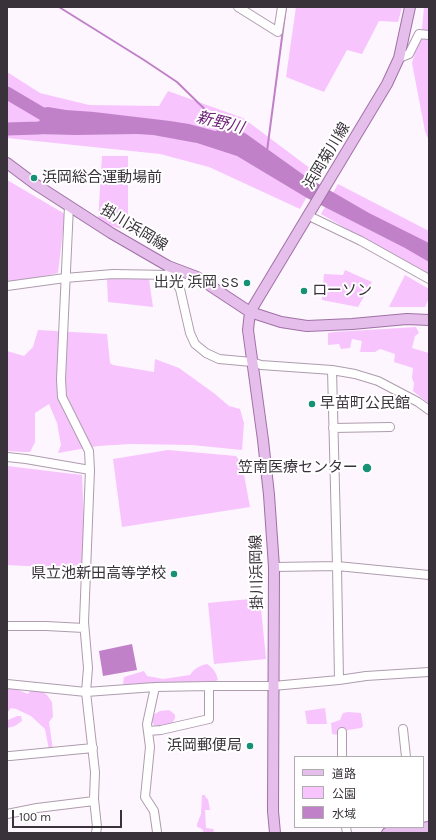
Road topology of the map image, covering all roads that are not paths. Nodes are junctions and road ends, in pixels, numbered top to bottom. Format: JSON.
{"nodes":[{"id":1,"x":238,"y":7,"type":"edge"},
{"id":2,"x":282,"y":7,"type":"edge"},
{"id":3,"x":410,"y":7,"type":"edge"},
{"id":4,"x":429,"y":35,"type":"edge"},
{"id":5,"x":399,"y":58,"type":"junction"},
{"id":6,"x":7,"y":163,"type":"edge"},
{"id":7,"x":69,"y":206,"type":"junction"},
{"id":8,"x":310,"y":214,"type":"junction"},
{"id":9,"x":169,"y":271,"type":"junction"},
{"id":10,"x":65,"y":278,"type":"junction"},
{"id":11,"x":429,"y":278,"type":"edge"},
{"id":12,"x":7,"y":286,"type":"edge"},
{"id":13,"x":250,"y":312,"type":"junction"},
{"id":14,"x":429,"y":320,"type":"edge"},
{"id":15,"x":252,"y":362,"type":"junction"},
{"id":16,"x":332,"y":370,"type":"junction"},
{"id":17,"x":429,"y":410,"type":"edge"},
{"id":18,"x":390,"y":427,"type":"dead end"},
{"id":19,"x":333,"y":428,"type":"junction"},
{"id":20,"x":7,"y":457,"type":"edge"},
{"id":21,"x":90,"y":470,"type":"junction"},
{"id":22,"x":337,"y":566,"type":"junction"},
{"id":23,"x":274,"y":567,"type":"junction"},
{"id":24,"x":429,"y":575,"type":"edge"},
{"id":25,"x":7,"y":626,"type":"edge"},
{"id":26,"x":84,"y":628,"type":"junction"},
{"id":27,"x":429,"y":672,"type":"edge"},
{"id":28,"x":339,"y":680,"type":"junction"},
{"id":29,"x":7,"y":684,"type":"edge"},
{"id":30,"x":209,"y":686,"type":"junction"},
{"id":31,"x":273,"y":686,"type":"junction"},
{"id":32,"x":155,"y":687,"type":"junction"},
{"id":33,"x":86,"y":692,"type":"junction"},
{"id":34,"x":403,"y":729,"type":"dead end"},
{"id":35,"x":148,"y":731,"type":"junction"},
{"id":36,"x":342,"y":732,"type":"dead end"},
{"id":37,"x":93,"y":748,"type":"junction"},
{"id":38,"x":7,"y":756,"type":"edge"},
{"id":39,"x":342,"y":756,"type":"edge"},
{"id":40,"x":406,"y":756,"type":"edge"},
{"id":41,"x":94,"y":801,"type":"junction"},
{"id":42,"x":7,"y":814,"type":"edge"},
{"id":43,"x":413,"y":829,"type":"edge"},
{"id":44,"x":96,"y":833,"type":"edge"},
{"id":45,"x":158,"y":833,"type":"edge"},
{"id":46,"x":275,"y":833,"type":"edge"},
{"id":47,"x":387,"y":833,"type":"edge"}],
"edges":[{"from":1,"to":2,"type":"street"},
{"from":3,"to":5,"type":"main road","name":"浜岡菊川線"},
{"from":4,"to":5,"type":"street"},
{"from":5,"to":8,"type":"main road","name":"浜岡菊川線"},
{"from":6,"to":7,"type":"main road","name":"掛川浜岡線"},
{"from":7,"to":9,"type":"main road","name":"掛川浜岡線"},
{"from":7,"to":10,"type":"street"},
{"from":8,"to":11,"type":"street"},
{"from":8,"to":13,"type":"main road","name":"浜岡菊川線"},
{"from":9,"to":10,"type":"street"},
{"from":9,"to":13,"type":"main road","name":"掛川浜岡線"},
{"from":9,"to":15,"type":"street"},
{"from":10,"to":12,"type":"street"},
{"from":10,"to":21,"type":"street"},
{"from":13,"to":14,"type":"main road","name":"掛川浜岡線"},
{"from":13,"to":15,"type":"main road","name":"掛川浜岡線"},
{"from":15,"to":16,"type":"street"},
{"from":15,"to":23,"type":"main road","name":"掛川浜岡線"},
{"from":16,"to":17,"type":"street"},
{"from":16,"to":19,"type":"street"},
{"from":18,"to":19,"type":"street"},
{"from":19,"to":22,"type":"street"},
{"from":20,"to":21,"type":"street"},
{"from":21,"to":26,"type":"street"},
{"from":22,"to":23,"type":"street"},
{"from":22,"to":24,"type":"street"},
{"from":22,"to":28,"type":"street"},
{"from":23,"to":31,"type":"main road","name":"掛川浜岡線"},
{"from":25,"to":26,"type":"street"},
{"from":26,"to":33,"type":"street"},
{"from":27,"to":28,"type":"street"},
{"from":28,"to":31,"type":"street"},
{"from":29,"to":33,"type":"street"},
{"from":30,"to":31,"type":"street"},
{"from":30,"to":32,"type":"street"},
{"from":30,"to":35,"type":"street"},
{"from":31,"to":46,"type":"main road","name":"掛川浜岡線"},
{"from":32,"to":33,"type":"street"},
{"from":32,"to":35,"type":"street"},
{"from":33,"to":37,"type":"street"},
{"from":34,"to":40,"type":"street"},
{"from":35,"to":45,"type":"street"},
{"from":36,"to":39,"type":"street"},
{"from":37,"to":38,"type":"street"},
{"from":37,"to":41,"type":"street"},
{"from":41,"to":42,"type":"street"},
{"from":41,"to":44,"type":"street"},
{"from":43,"to":47,"type":"main road"}]}
